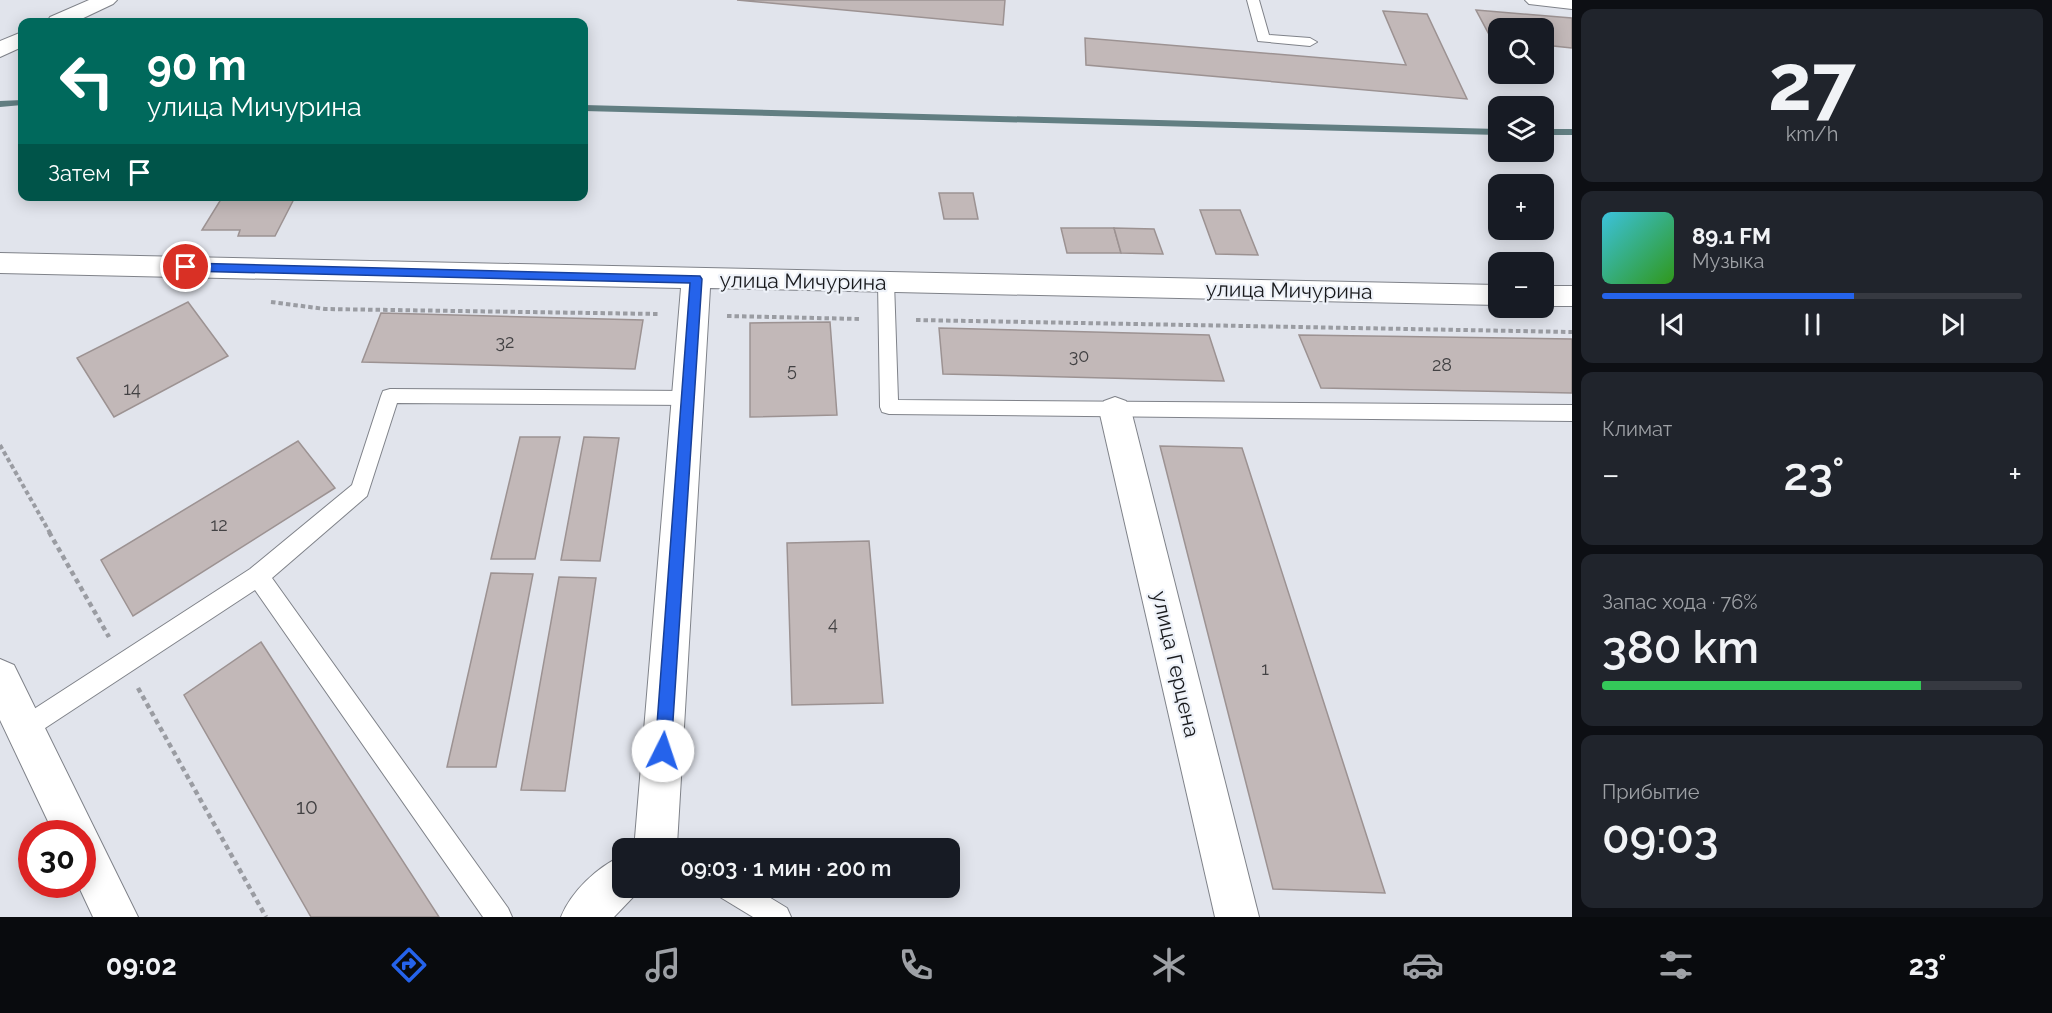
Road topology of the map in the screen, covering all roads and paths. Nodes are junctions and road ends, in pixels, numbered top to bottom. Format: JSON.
{"nodes":[{"id":1,"x":1253,"y":0,"type":"edge"},
{"id":2,"x":1536,"y":0,"type":"edge"},
{"id":3,"x":101,"y":1,"type":"edge"},
{"id":4,"x":1572,"y":3,"type":"edge"},
{"id":5,"x":66,"y":18,"type":"edge"},
{"id":6,"x":18,"y":41,"type":"edge"},
{"id":7,"x":1310,"y":42,"type":"dead end"},
{"id":8,"x":0,"y":50,"type":"edge"},
{"id":9,"x":0,"y":263,"type":"edge"},
{"id":10,"x":696,"y":279,"type":"junction"},
{"id":11,"x":886,"y":282,"type":"junction"},
{"id":12,"x":1488,"y":295,"type":"edge"},
{"id":13,"x":1554,"y":296,"type":"edge"},
{"id":14,"x":1572,"y":296,"type":"edge"},
{"id":15,"x":267,"y":301,"type":"dead end"},
{"id":16,"x":694,"y":315,"type":"junction"},
{"id":17,"x":887,"y":320,"type":"junction"},
{"id":18,"x":1572,"y":332,"type":"edge"},
{"id":19,"x":688,"y":398,"type":"junction"},
{"id":20,"x":1115,"y":410,"type":"junction"},
{"id":21,"x":1572,"y":413,"type":"edge"},
{"id":22,"x":258,"y":576,"type":"junction"},
{"id":23,"x":0,"y":678,"type":"edge"},
{"id":24,"x":25,"y":728,"type":"junction"},
{"id":25,"x":69,"y":820,"type":"edge"},
{"id":26,"x":658,"y":838,"type":"edge"},
{"id":27,"x":96,"y":876,"type":"edge"},
{"id":28,"x":612,"y":888,"type":"edge"},
{"id":29,"x":746,"y":898,"type":"edge"},
{"id":30,"x":116,"y":917,"type":"edge"},
{"id":31,"x":499,"y":917,"type":"edge"},
{"id":32,"x":583,"y":917,"type":"edge"},
{"id":33,"x":778,"y":917,"type":"edge"},
{"id":34,"x":1237,"y":917,"type":"edge"}],
"edges":[{"from":1,"to":7,"type":"lane"},
{"from":2,"to":4,"type":"street"},
{"from":3,"to":5,"type":"street"},
{"from":6,"to":8,"type":"street"},
{"from":9,"to":10,"type":"street","name":"улица Мичурина"},
{"from":10,"to":11,"type":"street","name":"улица Мичурина"},
{"from":10,"to":16,"type":"street"},
{"from":11,"to":12,"type":"street","name":"улица Мичурина"},
{"from":11,"to":17,"type":"lane"},
{"from":13,"to":14,"type":"street"},
{"from":15,"to":16,"type":"path"},
{"from":16,"to":17,"type":"path"},
{"from":16,"to":19,"type":"street"},
{"from":17,"to":18,"type":"path"},
{"from":17,"to":20,"type":"lane"},
{"from":19,"to":22,"type":"lane"},
{"from":19,"to":26,"type":"street"},
{"from":20,"to":21,"type":"lane"},
{"from":20,"to":34,"type":"street","name":"улица Герцена"},
{"from":22,"to":24,"type":"lane"},
{"from":22,"to":31,"type":"lane"},
{"from":23,"to":24,"type":"street"},
{"from":24,"to":25,"type":"street"},
{"from":27,"to":30,"type":"street"},
{"from":28,"to":32,"type":"street"},
{"from":29,"to":33,"type":"lane"}]}
